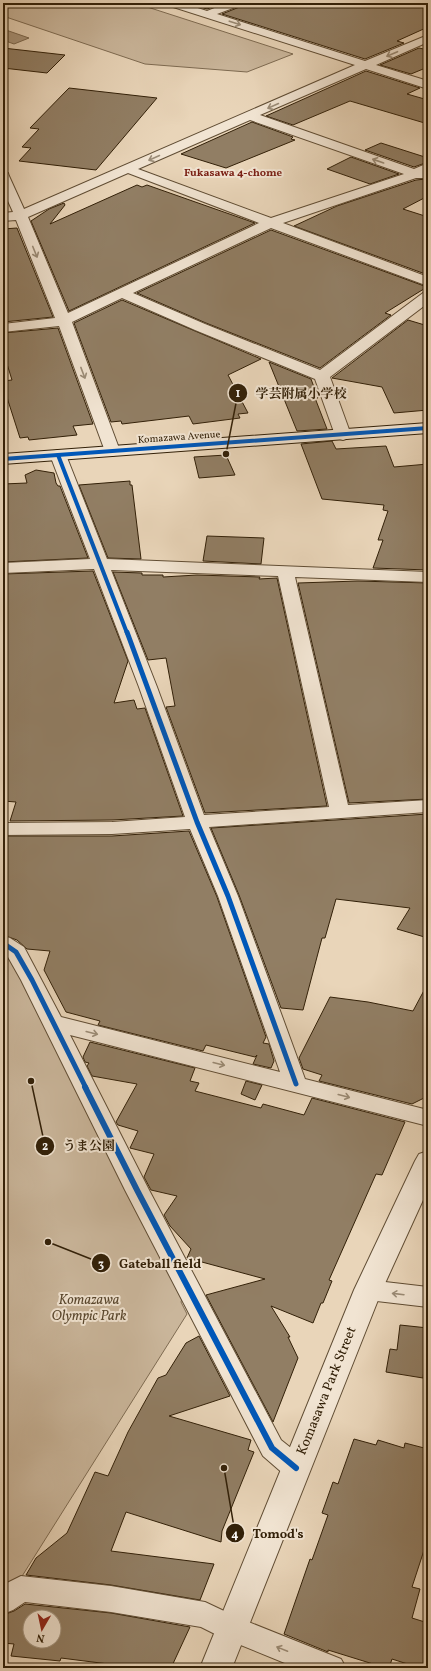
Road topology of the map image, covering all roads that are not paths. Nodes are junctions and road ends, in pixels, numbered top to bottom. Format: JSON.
{"nodes":[{"id":1,"x":171,"y":3,"type":"edge"},
{"id":2,"x":237,"y":3,"type":"edge"},
{"id":3,"x":208,"y":14,"type":"junction"},
{"id":4,"x":428,"y":38,"type":"edge"},
{"id":5,"x":365,"y":65,"type":"junction"},
{"id":6,"x":428,"y":85,"type":"edge"},
{"id":7,"x":250,"y":116,"type":"junction"},
{"id":8,"x":428,"y":167,"type":"edge"},
{"id":9,"x":128,"y":170,"type":"junction"},
{"id":10,"x":415,"y":174,"type":"junction"},
{"id":11,"x":3,"y":176,"type":"edge"},
{"id":12,"x":428,"y":178,"type":"edge"},
{"id":13,"x":21,"y":216,"type":"junction"},
{"id":14,"x":3,"y":217,"type":"edge"},
{"id":15,"x":270,"y":222,"type":"junction"},
{"id":16,"x":428,"y":282,"type":"edge"},
{"id":17,"x":124,"y":294,"type":"junction"},
{"id":18,"x":428,"y":296,"type":"edge"},
{"id":19,"x":63,"y":321,"type":"junction"},
{"id":20,"x":3,"y":328,"type":"edge"},
{"id":21,"x":322,"y":376,"type":"junction"},
{"id":22,"x":428,"y":428,"type":"edge"},
{"id":23,"x":343,"y":434,"type":"junction"},
{"id":24,"x":112,"y":451,"type":"junction"},
{"id":25,"x":58,"y":455,"type":"junction"},
{"id":26,"x":3,"y":459,"type":"edge"},
{"id":27,"x":100,"y":564,"type":"junction"},
{"id":28,"x":3,"y":568,"type":"edge"},
{"id":29,"x":285,"y":571,"type":"junction"},
{"id":30,"x":428,"y":577,"type":"edge"},
{"id":31,"x":428,"y":806,"type":"edge"},
{"id":32,"x":340,"y":812,"type":"junction"},
{"id":33,"x":197,"y":822,"type":"junction"},
{"id":34,"x":3,"y":829,"type":"edge"},
{"id":35,"x":3,"y":944,"type":"edge"},
{"id":36,"x":55,"y":1023,"type":"junction"},
{"id":37,"x":296,"y":1084,"type":"junction"},
{"id":38,"x":428,"y":1118,"type":"edge"},
{"id":39,"x":428,"y":1161,"type":"edge"},
{"id":40,"x":368,"y":1290,"type":"junction"},
{"id":41,"x":428,"y":1297,"type":"edge"},
{"id":42,"x":296,"y":1468,"type":"junction"},
{"id":43,"x":3,"y":1601,"type":"edge"},
{"id":44,"x":232,"y":1628,"type":"junction"},
{"id":45,"x":216,"y":1668,"type":"edge"},
{"id":46,"x":331,"y":1668,"type":"edge"}],
"edges":[{"from":1,"to":3,"type":"street"},
{"from":2,"to":3,"type":"street"},
{"from":3,"to":5,"type":"street","one_way":true},
{"from":4,"to":5,"type":"street","one_way":true},
{"from":5,"to":6,"type":"street"},
{"from":5,"to":7,"type":"street","one_way":true},
{"from":7,"to":9,"type":"street","one_way":true},
{"from":10,"to":7,"type":"street","one_way":true},
{"from":8,"to":10,"type":"street"},
{"from":9,"to":13,"type":"street"},
{"from":9,"to":15,"type":"street"},
{"from":10,"to":12,"type":"street"},
{"from":10,"to":15,"type":"street"},
{"from":11,"to":13,"type":"street"},
{"from":13,"to":14,"type":"street"},
{"from":13,"to":19,"type":"street","one_way":true},
{"from":15,"to":16,"type":"street"},
{"from":15,"to":17,"type":"street"},
{"from":17,"to":19,"type":"street"},
{"from":17,"to":21,"type":"street"},
{"from":18,"to":21,"type":"street"},
{"from":19,"to":20,"type":"street"},
{"from":19,"to":24,"type":"street","one_way":true},
{"from":21,"to":23,"type":"street"},
{"from":22,"to":23,"type":"main road","name":"Komazawa Avenue"},
{"from":23,"to":24,"type":"main road","name":"Komazawa Avenue"},
{"from":24,"to":25,"type":"main road","name":"Komazawa Avenue"},
{"from":25,"to":26,"type":"main road","name":"Komazawa Avenue"},
{"from":25,"to":27,"type":"street"},
{"from":27,"to":28,"type":"street"},
{"from":27,"to":29,"type":"street"},
{"from":27,"to":33,"type":"street"},
{"from":29,"to":30,"type":"street"},
{"from":29,"to":32,"type":"street"},
{"from":31,"to":32,"type":"street"},
{"from":32,"to":33,"type":"street"},
{"from":33,"to":34,"type":"street"},
{"from":33,"to":37,"type":"street"},
{"from":35,"to":36,"type":"street"},
{"from":36,"to":37,"type":"street","one_way":true},
{"from":36,"to":42,"type":"street"},
{"from":37,"to":38,"type":"street","one_way":true},
{"from":39,"to":40,"type":"main road","name":"Komasawa Park Street"},
{"from":41,"to":40,"type":"street","one_way":true},
{"from":40,"to":42,"type":"main road","name":"Komasawa Park Street"},
{"from":42,"to":44,"type":"main road","name":"Komasawa Park Street"},
{"from":43,"to":44,"type":"street"},
{"from":44,"to":45,"type":"main road","name":"Komasawa Park Street"},
{"from":46,"to":44,"type":"street","one_way":true}]}
